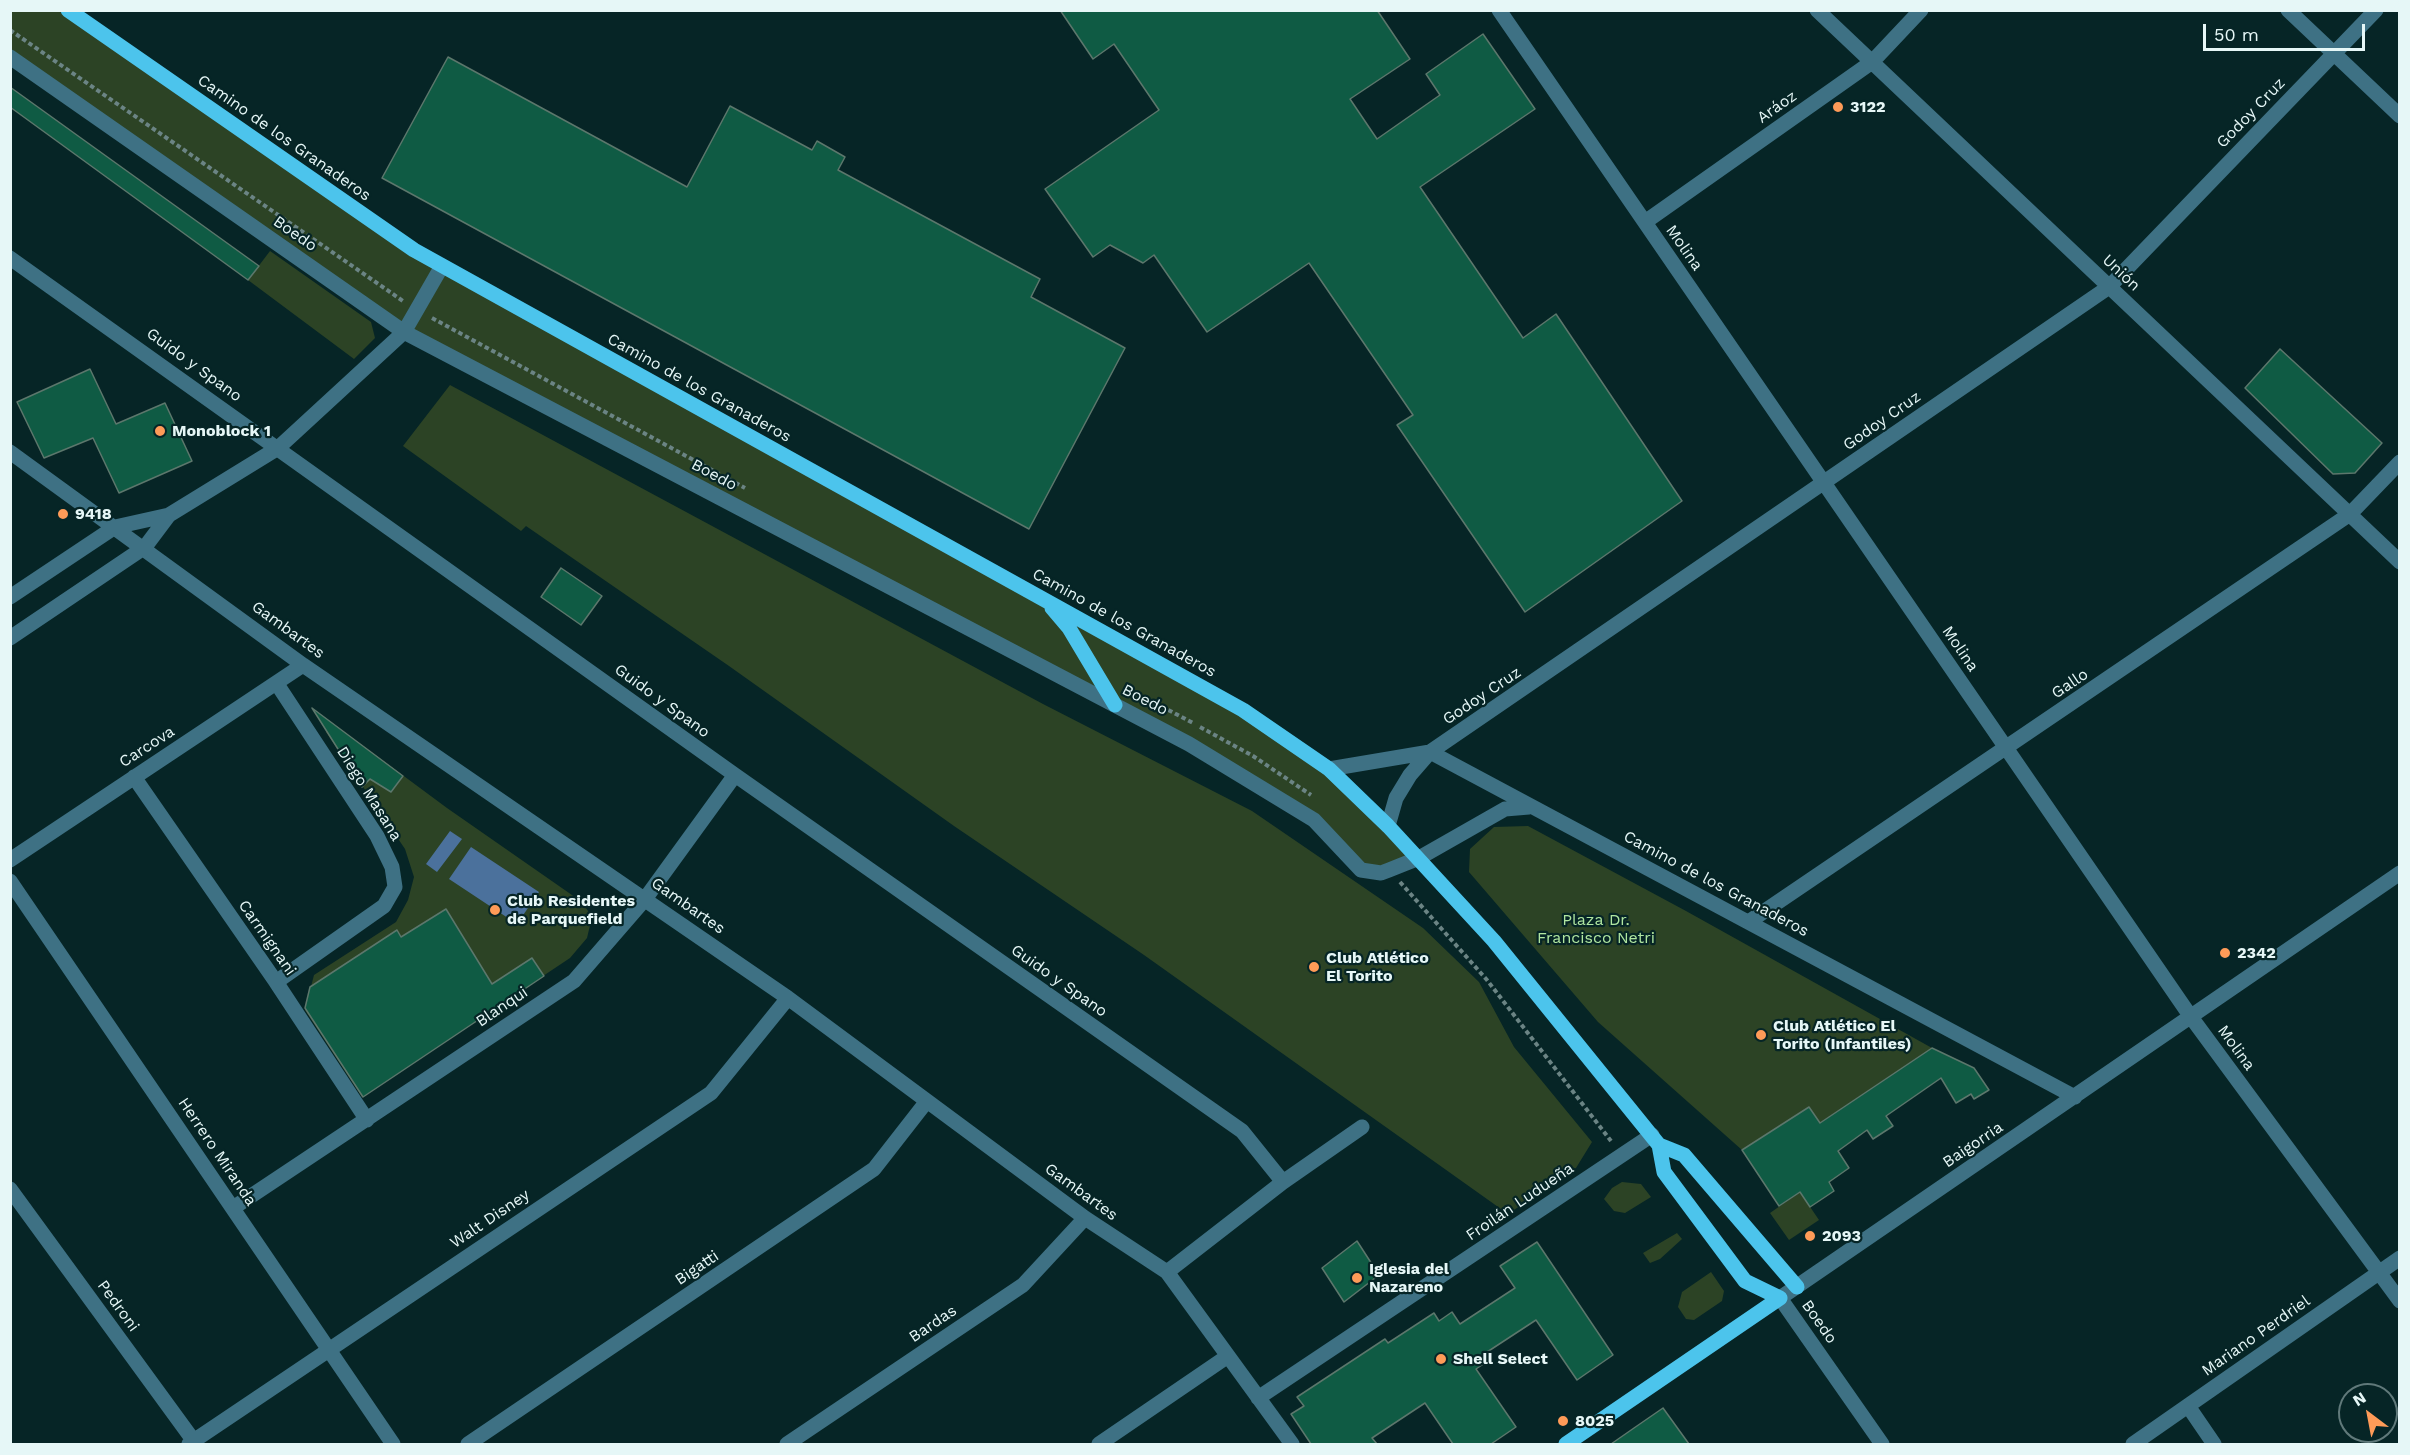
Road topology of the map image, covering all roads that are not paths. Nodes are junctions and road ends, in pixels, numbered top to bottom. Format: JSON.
{"nodes":[{"id":1,"x":68,"y":10,"type":"edge"},
{"id":2,"x":1499,"y":10,"type":"edge"},
{"id":3,"x":1817,"y":10,"type":"edge"},
{"id":4,"x":1921,"y":10,"type":"edge"},
{"id":5,"x":2288,"y":10,"type":"edge"},
{"id":6,"x":2376,"y":10,"type":"edge"},
{"id":7,"x":2334,"y":53,"type":"junction"},
{"id":8,"x":10,"y":57,"type":"edge"},
{"id":9,"x":1872,"y":62,"type":"junction"},
{"id":10,"x":2400,"y":116,"type":"edge"},
{"id":11,"x":1645,"y":222,"type":"junction"},
{"id":12,"x":10,"y":258,"type":"edge"},
{"id":13,"x":442,"y":266,"type":"junction"},
{"id":14,"x":2109,"y":286,"type":"junction"},
{"id":15,"x":404,"y":332,"type":"junction"},
{"id":16,"x":278,"y":448,"type":"junction"},
{"id":17,"x":10,"y":452,"type":"edge"},
{"id":18,"x":2400,"y":462,"type":"edge"},
{"id":19,"x":1824,"y":483,"type":"junction"},
{"id":20,"x":2350,"y":514,"type":"junction"},
{"id":21,"x":169,"y":515,"type":"junction"},
{"id":22,"x":115,"y":527,"type":"junction"},
{"id":23,"x":145,"y":547,"type":"junction"},
{"id":24,"x":2400,"y":562,"type":"edge"},
{"id":25,"x":10,"y":597,"type":"edge"},
{"id":26,"x":1044,"y":599,"type":"junction"},
{"id":27,"x":10,"y":638,"type":"edge"},
{"id":28,"x":303,"y":664,"type":"junction"},
{"id":29,"x":277,"y":684,"type":"junction"},
{"id":30,"x":1115,"y":705,"type":"junction"},
{"id":31,"x":2007,"y":749,"type":"junction"},
{"id":32,"x":1430,"y":752,"type":"junction"},
{"id":33,"x":1329,"y":769,"type":"junction"},
{"id":34,"x":735,"y":776,"type":"junction"},
{"id":35,"x":134,"y":777,"type":"junction"},
{"id":36,"x":1530,"y":807,"type":"junction"},
{"id":37,"x":1388,"y":826,"type":"junction"},
{"id":38,"x":1419,"y":858,"type":"junction"},
{"id":39,"x":10,"y":860,"type":"edge"},
{"id":40,"x":2400,"y":873,"type":"edge"},
{"id":41,"x":10,"y":881,"type":"edge"},
{"id":42,"x":645,"y":899,"type":"junction"},
{"id":43,"x":1750,"y":921,"type":"junction"},
{"id":44,"x":276,"y":982,"type":"junction"},
{"id":45,"x":788,"y":998,"type":"junction"},
{"id":46,"x":2191,"y":1017,"type":"junction"},
{"id":47,"x":2075,"y":1097,"type":"junction"},
{"id":48,"x":927,"y":1101,"type":"junction"},
{"id":49,"x":367,"y":1120,"type":"junction"},
{"id":50,"x":1362,"y":1127,"type":"dead end"},
{"id":51,"x":1655,"y":1140,"type":"junction"},
{"id":52,"x":1283,"y":1182,"type":"junction"},
{"id":53,"x":10,"y":1189,"type":"edge"},
{"id":54,"x":233,"y":1208,"type":"junction"},
{"id":55,"x":1085,"y":1218,"type":"junction"},
{"id":56,"x":2400,"y":1258,"type":"edge"},
{"id":57,"x":1167,"y":1272,"type":"junction"},
{"id":58,"x":2379,"y":1272,"type":"junction"},
{"id":59,"x":1797,"y":1287,"type":"junction"},
{"id":60,"x":1780,"y":1298,"type":"junction"},
{"id":61,"x":2400,"y":1301,"type":"edge"},
{"id":62,"x":328,"y":1349,"type":"junction"},
{"id":63,"x":1228,"y":1356,"type":"junction"},
{"id":64,"x":1258,"y":1398,"type":"junction"},
{"id":65,"x":2188,"y":1406,"type":"junction"},
{"id":66,"x":193,"y":1443,"type":"edge"},
{"id":67,"x":393,"y":1444,"type":"edge"},
{"id":68,"x":468,"y":1444,"type":"edge"},
{"id":69,"x":787,"y":1444,"type":"edge"},
{"id":70,"x":1100,"y":1444,"type":"edge"},
{"id":71,"x":1292,"y":1444,"type":"edge"},
{"id":72,"x":1566,"y":1444,"type":"edge"},
{"id":73,"x":1882,"y":1444,"type":"edge"},
{"id":74,"x":2133,"y":1444,"type":"edge"},
{"id":75,"x":2214,"y":1444,"type":"edge"}],
"edges":[{"from":1,"to":13,"type":"main road","name":"Camino de los Granaderos"},
{"from":2,"to":11,"type":"street","name":"Molina"},
{"from":3,"to":9,"type":"street","name":"Unión"},
{"from":4,"to":9,"type":"street","name":"Aráoz"},
{"from":5,"to":7,"type":"street"},
{"from":6,"to":7,"type":"street","name":"Godoy Cruz"},
{"from":7,"to":10,"type":"street"},
{"from":7,"to":14,"type":"street","name":"Godoy Cruz"},
{"from":8,"to":15,"type":"street","name":"Boedo"},
{"from":9,"to":11,"type":"street","name":"Aráoz"},
{"from":9,"to":14,"type":"street","name":"Unión"},
{"from":11,"to":19,"type":"street","name":"Molina"},
{"from":12,"to":16,"type":"street","name":"Guido y Spano"},
{"from":13,"to":15,"type":"street"},
{"from":13,"to":26,"type":"main road","name":"Camino de los Granaderos"},
{"from":14,"to":19,"type":"street","name":"Godoy Cruz"},
{"from":14,"to":20,"type":"street","name":"Unión"},
{"from":15,"to":16,"type":"street"},
{"from":15,"to":30,"type":"street","name":"Boedo"},
{"from":16,"to":21,"type":"street"},
{"from":16,"to":34,"type":"street","name":"Guido y Spano"},
{"from":17,"to":22,"type":"street","name":"Gambartes"},
{"from":18,"to":20,"type":"street","name":"Gallo"},
{"from":19,"to":31,"type":"street","name":"Molina"},
{"from":19,"to":32,"type":"street","name":"Godoy Cruz"},
{"from":20,"to":24,"type":"street","name":"Unión"},
{"from":20,"to":31,"type":"street","name":"Gallo"},
{"from":21,"to":22,"type":"street"},
{"from":21,"to":23,"type":"street"},
{"from":22,"to":23,"type":"street","name":"Gambartes"},
{"from":22,"to":25,"type":"street"},
{"from":23,"to":27,"type":"street"},
{"from":23,"to":28,"type":"street","name":"Gambartes"},
{"from":26,"to":30,"type":"main road"},
{"from":26,"to":33,"type":"main road","name":"Camino de los Granaderos"},
{"from":28,"to":29,"type":"street","name":"Carcova"},
{"from":28,"to":42,"type":"street","name":"Gambartes"},
{"from":29,"to":35,"type":"street","name":"Carcova"},
{"from":29,"to":44,"type":"street","name":"Diego Masana"},
{"from":30,"to":38,"type":"street","name":"Boedo"},
{"from":31,"to":43,"type":"street","name":"Gallo"},
{"from":31,"to":46,"type":"street","name":"Molina"},
{"from":32,"to":33,"type":"street"},
{"from":32,"to":36,"type":"street","name":"Camino de los Granaderos"},
{"from":32,"to":37,"type":"street","name":"Godoy Cruz"},
{"from":33,"to":37,"type":"main road","name":"Camino de los Granaderos"},
{"from":34,"to":42,"type":"street","name":"Blanqui"},
{"from":34,"to":52,"type":"street","name":"Guido y Spano"},
{"from":35,"to":39,"type":"street","name":"Carcova"},
{"from":35,"to":44,"type":"street","name":"Carmignani"},
{"from":36,"to":38,"type":"street","name":"Boedo"},
{"from":36,"to":43,"type":"street","name":"Camino de los Granaderos"},
{"from":37,"to":38,"type":"main road","name":"Boedo"},
{"from":38,"to":51,"type":"main road","name":"Boedo"},
{"from":40,"to":46,"type":"street","name":"Baigorria"},
{"from":41,"to":54,"type":"street","name":"Herrero Miranda"},
{"from":42,"to":45,"type":"street","name":"Gambartes"},
{"from":42,"to":49,"type":"street","name":"Blanqui"},
{"from":43,"to":47,"type":"street","name":"Camino de los Granaderos"},
{"from":44,"to":49,"type":"street","name":"Carmignani"},
{"from":45,"to":48,"type":"street","name":"Gambartes"},
{"from":45,"to":62,"type":"street","name":"Walt Disney"},
{"from":46,"to":47,"type":"street","name":"Baigorria"},
{"from":46,"to":58,"type":"street","name":"Molina"},
{"from":47,"to":59,"type":"street","name":"Baigorria"},
{"from":48,"to":55,"type":"street","name":"Gambartes"},
{"from":48,"to":68,"type":"street","name":"Bigatti"},
{"from":49,"to":54,"type":"street","name":"Blanqui"},
{"from":50,"to":52,"type":"street"},
{"from":51,"to":59,"type":"main road","name":"Boedo"},
{"from":51,"to":60,"type":"main road","name":"Boedo"},
{"from":51,"to":64,"type":"street","name":"Froilán Ludueña"},
{"from":52,"to":57,"type":"street"},
{"from":53,"to":66,"type":"street","name":"Pedroni"},
{"from":54,"to":62,"type":"street","name":"Herrero Miranda"},
{"from":55,"to":57,"type":"street","name":"Gambartes"},
{"from":55,"to":69,"type":"street","name":"Bardas"},
{"from":56,"to":58,"type":"street","name":"Mariano Perdriel"},
{"from":57,"to":63,"type":"street","name":"Gambartes"},
{"from":58,"to":61,"type":"street","name":"Molina"},
{"from":58,"to":65,"type":"street","name":"Mariano Perdriel"},
{"from":59,"to":60,"type":"street","name":"Baigorria"},
{"from":60,"to":72,"type":"main road","name":"Baigorria"},
{"from":60,"to":73,"type":"street","name":"Boedo"},
{"from":62,"to":66,"type":"street","name":"Walt Disney"},
{"from":62,"to":67,"type":"street","name":"Herrero Miranda"},
{"from":63,"to":64,"type":"street","name":"Gambartes"},
{"from":63,"to":70,"type":"street"},
{"from":64,"to":71,"type":"street","name":"Gambartes"},
{"from":65,"to":74,"type":"street","name":"Mariano Perdriel"},
{"from":65,"to":75,"type":"street"}]}
